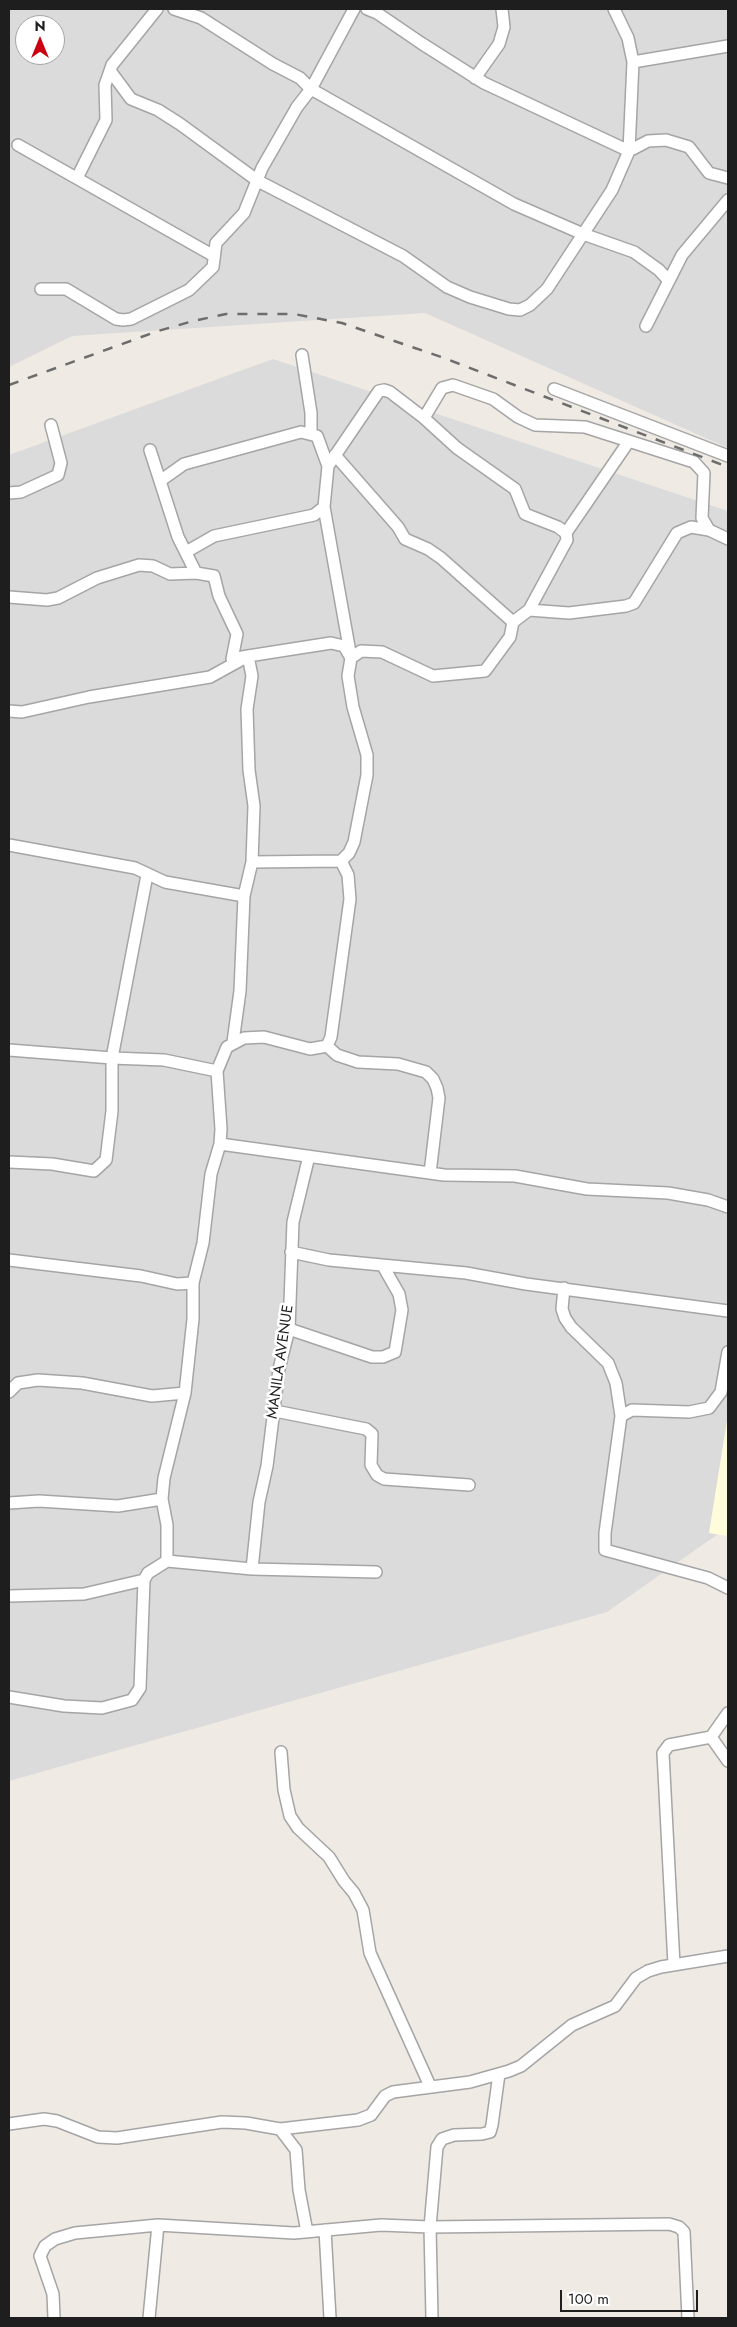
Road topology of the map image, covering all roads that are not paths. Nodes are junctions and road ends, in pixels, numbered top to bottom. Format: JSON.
{"nodes":[{"id":1,"x":157,"y":9,"type":"edge"},
{"id":2,"x":174,"y":9,"type":"edge"},
{"id":3,"x":354,"y":9,"type":"edge"},
{"id":4,"x":367,"y":9,"type":"edge"},
{"id":5,"x":502,"y":9,"type":"edge"},
{"id":6,"x":614,"y":9,"type":"edge"},
{"id":7,"x":728,"y":46,"type":"edge"},
{"id":8,"x":633,"y":62,"type":"junction"},
{"id":9,"x":110,"y":72,"type":"junction"},
{"id":10,"x":475,"y":78,"type":"junction"},
{"id":11,"x":311,"y":89,"type":"junction"},
{"id":12,"x":18,"y":145,"type":"dead end"},
{"id":13,"x":629,"y":151,"type":"junction"},
{"id":14,"x":77,"y":178,"type":"junction"},
{"id":15,"x":728,"y":178,"type":"edge"},
{"id":16,"x":258,"y":180,"type":"junction"},
{"id":17,"x":728,"y":200,"type":"edge"},
{"id":18,"x":583,"y":234,"type":"junction"},
{"id":19,"x":214,"y":256,"type":"junction"},
{"id":20,"x":669,"y":281,"type":"junction"},
{"id":21,"x":41,"y":289,"type":"dead end"},
{"id":22,"x":646,"y":326,"type":"dead end"},
{"id":23,"x":302,"y":355,"type":"dead end"},
{"id":24,"x":554,"y":390,"type":"dead end"},
{"id":25,"x":424,"y":418,"type":"junction"},
{"id":26,"x":51,"y":425,"type":"dead end"},
{"id":27,"x":311,"y":433,"type":"junction"},
{"id":28,"x":629,"y":441,"type":"junction"},
{"id":29,"x":150,"y":450,"type":"dead end"},
{"id":30,"x":336,"y":455,"type":"junction"},
{"id":31,"x":728,"y":456,"type":"edge"},
{"id":32,"x":328,"y":466,"type":"junction"},
{"id":33,"x":160,"y":481,"type":"junction"},
{"id":34,"x":9,"y":493,"type":"edge"},
{"id":35,"x":324,"y":507,"type":"junction"},
{"id":36,"x":709,"y":530,"type":"junction"},
{"id":37,"x":566,"y":533,"type":"junction"},
{"id":38,"x":728,"y":539,"type":"edge"},
{"id":39,"x":186,"y":552,"type":"junction"},
{"id":40,"x":196,"y":573,"type":"junction"},
{"id":41,"x":9,"y":597,"type":"edge"},
{"id":42,"x":529,"y":610,"type":"junction"},
{"id":43,"x":513,"y":622,"type":"junction"},
{"id":44,"x":248,"y":656,"type":"junction"},
{"id":45,"x":351,"y":658,"type":"junction"},
{"id":46,"x":9,"y":710,"type":"edge"},
{"id":47,"x":9,"y":845,"type":"edge"},
{"id":48,"x":341,"y":861,"type":"junction"},
{"id":49,"x":252,"y":862,"type":"junction"},
{"id":50,"x":147,"y":875,"type":"junction"},
{"id":51,"x":244,"y":896,"type":"junction"},
{"id":52,"x":233,"y":1042,"type":"junction"},
{"id":53,"x":327,"y":1046,"type":"junction"},
{"id":54,"x":9,"y":1050,"type":"edge"},
{"id":55,"x":112,"y":1058,"type":"junction"},
{"id":56,"x":217,"y":1071,"type":"junction"},
{"id":57,"x":220,"y":1144,"type":"junction"},
{"id":58,"x":309,"y":1156,"type":"junction"},
{"id":59,"x":9,"y":1162,"type":"edge"},
{"id":60,"x":430,"y":1173,"type":"junction"},
{"id":61,"x":728,"y":1207,"type":"edge"},
{"id":62,"x":291,"y":1252,"type":"junction"},
{"id":63,"x":9,"y":1260,"type":"edge"},
{"id":64,"x":383,"y":1266,"type":"junction"},
{"id":65,"x":193,"y":1283,"type":"junction"},
{"id":66,"x":564,"y":1288,"type":"junction"},
{"id":67,"x":728,"y":1311,"type":"edge"},
{"id":68,"x":289,"y":1329,"type":"junction"},
{"id":69,"x":728,"y":1352,"type":"edge"},
{"id":70,"x":9,"y":1392,"type":"edge"},
{"id":71,"x":185,"y":1393,"type":"junction"},
{"id":72,"x":275,"y":1411,"type":"junction"},
{"id":73,"x":621,"y":1416,"type":"junction"},
{"id":74,"x":469,"y":1485,"type":"dead end"},
{"id":75,"x":162,"y":1499,"type":"junction"},
{"id":76,"x":9,"y":1502,"type":"edge"},
{"id":77,"x":166,"y":1561,"type":"junction"},
{"id":78,"x":252,"y":1569,"type":"junction"},
{"id":79,"x":376,"y":1572,"type":"dead end"},
{"id":80,"x":144,"y":1580,"type":"junction"},
{"id":81,"x":728,"y":1588,"type":"edge"},
{"id":82,"x":9,"y":1596,"type":"edge"},
{"id":83,"x":9,"y":1697,"type":"edge"},
{"id":84,"x":728,"y":1713,"type":"edge"},
{"id":85,"x":711,"y":1737,"type":"junction"},
{"id":86,"x":281,"y":1752,"type":"dead end"},
{"id":87,"x":728,"y":1761,"type":"edge"},
{"id":88,"x":728,"y":1956,"type":"edge"},
{"id":89,"x":674,"y":1965,"type":"junction"},
{"id":90,"x":498,"y":2074,"type":"junction"},
{"id":91,"x":430,"y":2086,"type":"junction"},
{"id":92,"x":9,"y":2124,"type":"edge"},
{"id":93,"x":280,"y":2129,"type":"junction"},
{"id":94,"x":158,"y":2225,"type":"junction"},
{"id":95,"x":430,"y":2227,"type":"junction"},
{"id":96,"x":326,"y":2230,"type":"junction"},
{"id":97,"x":308,"y":2232,"type":"junction"},
{"id":98,"x":54,"y":2318,"type":"edge"},
{"id":99,"x":149,"y":2318,"type":"edge"},
{"id":100,"x":330,"y":2318,"type":"edge"},
{"id":101,"x":432,"y":2318,"type":"edge"},
{"id":102,"x":688,"y":2318,"type":"edge"}],
"edges":[{"from":1,"to":9,"type":"street"},
{"from":2,"to":11,"type":"street"},
{"from":3,"to":11,"type":"street"},
{"from":4,"to":10,"type":"street"},
{"from":5,"to":10,"type":"street"},
{"from":6,"to":8,"type":"street"},
{"from":7,"to":8,"type":"street"},
{"from":8,"to":13,"type":"street"},
{"from":9,"to":14,"type":"street"},
{"from":9,"to":16,"type":"street"},
{"from":10,"to":13,"type":"street"},
{"from":11,"to":16,"type":"street"},
{"from":11,"to":18,"type":"street"},
{"from":12,"to":14,"type":"street"},
{"from":13,"to":15,"type":"street"},
{"from":13,"to":18,"type":"street"},
{"from":14,"to":19,"type":"street"},
{"from":16,"to":18,"type":"street"},
{"from":16,"to":19,"type":"street"},
{"from":17,"to":20,"type":"street"},
{"from":18,"to":20,"type":"street"},
{"from":19,"to":21,"type":"street"},
{"from":20,"to":22,"type":"street"},
{"from":23,"to":27,"type":"street"},
{"from":24,"to":31,"type":"street"},
{"from":25,"to":28,"type":"street"},
{"from":25,"to":30,"type":"street"},
{"from":25,"to":37,"type":"street"},
{"from":26,"to":34,"type":"street"},
{"from":27,"to":32,"type":"street"},
{"from":27,"to":33,"type":"street"},
{"from":28,"to":36,"type":"street"},
{"from":28,"to":37,"type":"street"},
{"from":29,"to":33,"type":"street"},
{"from":30,"to":32,"type":"street"},
{"from":30,"to":43,"type":"street"},
{"from":32,"to":35,"type":"street"},
{"from":33,"to":39,"type":"street"},
{"from":35,"to":39,"type":"street"},
{"from":35,"to":45,"type":"street"},
{"from":36,"to":38,"type":"street"},
{"from":36,"to":42,"type":"street"},
{"from":37,"to":42,"type":"street"},
{"from":39,"to":40,"type":"street"},
{"from":40,"to":41,"type":"street"},
{"from":40,"to":44,"type":"street"},
{"from":42,"to":43,"type":"street"},
{"from":43,"to":45,"type":"street"},
{"from":44,"to":45,"type":"street"},
{"from":44,"to":46,"type":"street"},
{"from":44,"to":49,"type":"street"},
{"from":45,"to":48,"type":"street"},
{"from":47,"to":50,"type":"street"},
{"from":48,"to":49,"type":"street"},
{"from":48,"to":53,"type":"street"},
{"from":49,"to":51,"type":"street"},
{"from":50,"to":51,"type":"street"},
{"from":50,"to":55,"type":"street"},
{"from":51,"to":52,"type":"street"},
{"from":52,"to":53,"type":"street"},
{"from":52,"to":56,"type":"street"},
{"from":53,"to":60,"type":"street"},
{"from":54,"to":55,"type":"street"},
{"from":55,"to":56,"type":"street"},
{"from":55,"to":59,"type":"street"},
{"from":56,"to":57,"type":"street"},
{"from":57,"to":58,"type":"street"},
{"from":57,"to":65,"type":"street"},
{"from":58,"to":60,"type":"street"},
{"from":58,"to":62,"type":"street","name":"MANILA AVENUE"},
{"from":60,"to":61,"type":"street"},
{"from":62,"to":64,"type":"street"},
{"from":62,"to":68,"type":"street","name":"MANILA AVENUE"},
{"from":63,"to":65,"type":"street"},
{"from":64,"to":66,"type":"street"},
{"from":64,"to":68,"type":"street"},
{"from":65,"to":71,"type":"street"},
{"from":66,"to":67,"type":"street"},
{"from":66,"to":73,"type":"street"},
{"from":68,"to":72,"type":"street","name":"MANILA AVENUE"},
{"from":69,"to":73,"type":"street"},
{"from":70,"to":71,"type":"street"},
{"from":71,"to":75,"type":"street"},
{"from":72,"to":74,"type":"street"},
{"from":72,"to":78,"type":"street","name":"MANILA AVENUE"},
{"from":73,"to":81,"type":"street"},
{"from":75,"to":76,"type":"street"},
{"from":75,"to":77,"type":"street"},
{"from":77,"to":78,"type":"street"},
{"from":77,"to":80,"type":"street"},
{"from":78,"to":79,"type":"street"},
{"from":80,"to":82,"type":"street"},
{"from":80,"to":83,"type":"street"},
{"from":84,"to":85,"type":"street"},
{"from":85,"to":87,"type":"street"},
{"from":85,"to":89,"type":"street"},
{"from":86,"to":91,"type":"street"},
{"from":88,"to":89,"type":"street"},
{"from":89,"to":90,"type":"street"},
{"from":90,"to":91,"type":"street"},
{"from":90,"to":95,"type":"street"},
{"from":91,"to":93,"type":"street"},
{"from":92,"to":93,"type":"street"},
{"from":93,"to":97,"type":"street"},
{"from":94,"to":97,"type":"street"},
{"from":94,"to":98,"type":"street"},
{"from":94,"to":99,"type":"street"},
{"from":95,"to":96,"type":"street"},
{"from":95,"to":101,"type":"street"},
{"from":95,"to":102,"type":"street"},
{"from":96,"to":97,"type":"street"},
{"from":96,"to":100,"type":"street"}]}
